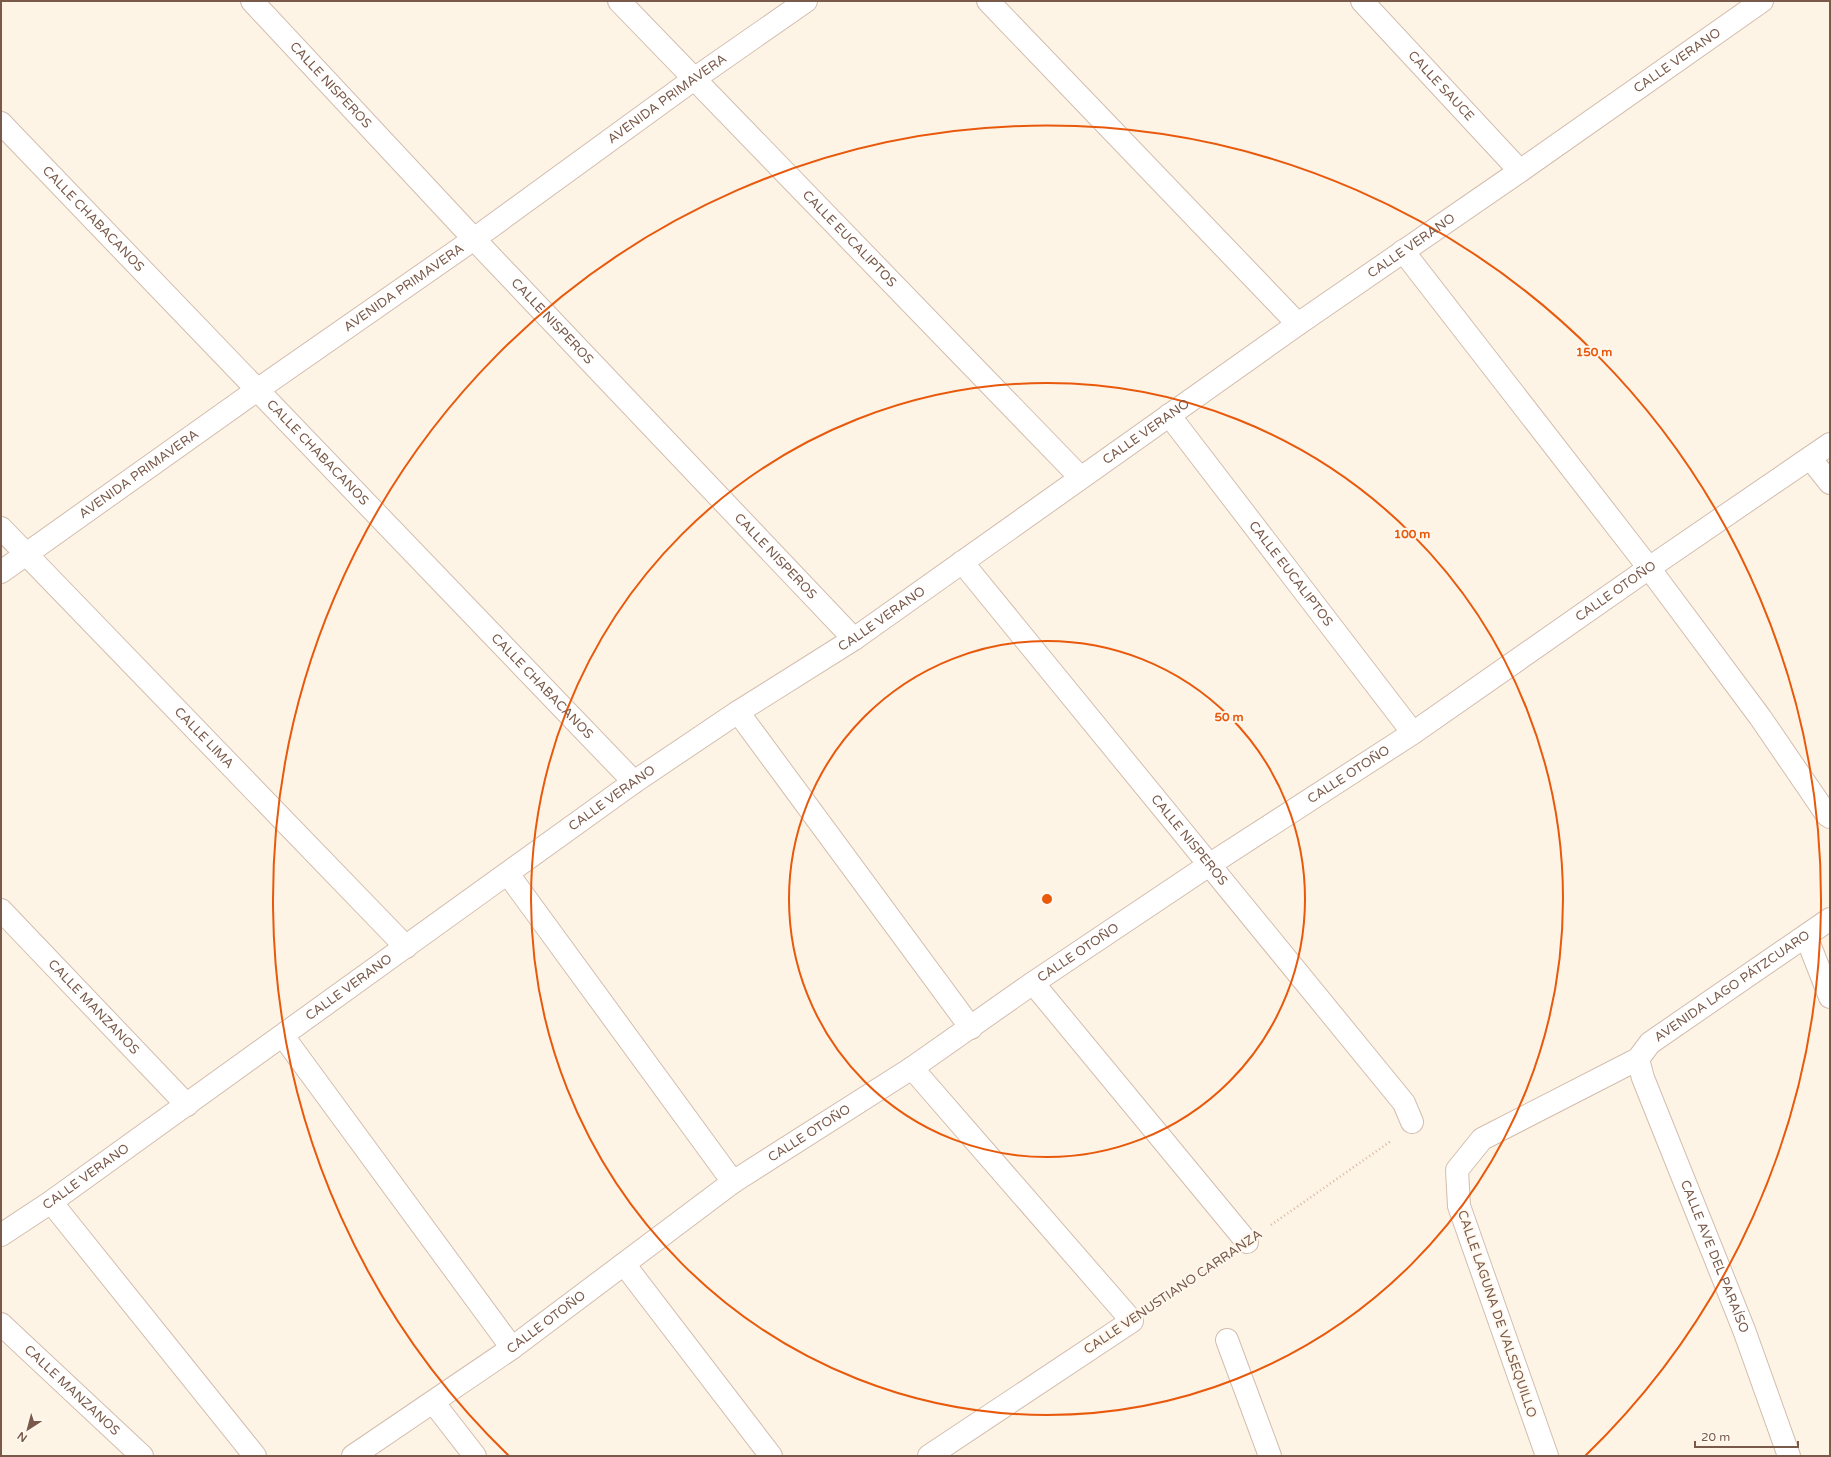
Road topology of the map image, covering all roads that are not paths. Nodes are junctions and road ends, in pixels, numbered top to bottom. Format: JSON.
{"nodes":[{"id":1,"x":252,"y":1,"type":"edge"},
{"id":2,"x":619,"y":1,"type":"edge"},
{"id":3,"x":806,"y":1,"type":"edge"},
{"id":4,"x":988,"y":1,"type":"edge"},
{"id":5,"x":1362,"y":1,"type":"edge"},
{"id":6,"x":1747,"y":5,"type":"edge"},
{"id":7,"x":694,"y":79,"type":"junction"},
{"id":8,"x":1,"y":123,"type":"edge"},
{"id":9,"x":1520,"y":171,"type":"junction"},
{"id":10,"x":474,"y":239,"type":"junction"},
{"id":11,"x":1404,"y":251,"type":"junction"},
{"id":12,"x":1298,"y":324,"type":"junction"},
{"id":13,"x":257,"y":390,"type":"junction"},
{"id":14,"x":1169,"y":415,"type":"junction"},
{"id":15,"x":1830,"y":444,"type":"edge"},
{"id":16,"x":1810,"y":458,"type":"junction"},
{"id":17,"x":1080,"y":477,"type":"junction"},
{"id":18,"x":1830,"y":483,"type":"edge"},
{"id":19,"x":1,"y":528,"type":"edge"},
{"id":20,"x":26,"y":556,"type":"junction"},
{"id":21,"x":962,"y":562,"type":"junction"},
{"id":22,"x":1649,"y":568,"type":"junction"},
{"id":23,"x":1,"y":572,"type":"edge"},
{"id":24,"x":854,"y":639,"type":"junction"},
{"id":25,"x":738,"y":712,"type":"junction"},
{"id":26,"x":1413,"y":733,"type":"junction"},
{"id":27,"x":634,"y":782,"type":"junction"},
{"id":28,"x":1830,"y":817,"type":"edge"},
{"id":29,"x":1209,"y":864,"type":"junction"},
{"id":30,"x":508,"y":874,"type":"junction"},
{"id":31,"x":1,"y":910,"type":"edge"},
{"id":32,"x":1830,"y":919,"type":"edge"},
{"id":33,"x":1806,"y":936,"type":"junction"},
{"id":34,"x":406,"y":947,"type":"junction"},
{"id":35,"x":1033,"y":983,"type":"junction"},
{"id":36,"x":1830,"y":997,"type":"edge"},
{"id":37,"x":971,"y":1028,"type":"junction"},
{"id":38,"x":283,"y":1036,"type":"junction"},
{"id":39,"x":1638,"y":1059,"type":"junction"},
{"id":40,"x":912,"y":1068,"type":"junction"},
{"id":41,"x":187,"y":1105,"type":"junction"},
{"id":42,"x":1412,"y":1122,"type":"road end"},
{"id":43,"x":733,"y":1182,"type":"junction"},
{"id":44,"x":52,"y":1202,"type":"junction"},
{"id":45,"x":1,"y":1235,"type":"edge"},
{"id":46,"x":1247,"y":1242,"type":"road end"},
{"id":47,"x":624,"y":1264,"type":"junction"},
{"id":48,"x":1,"y":1324,"type":"edge"},
{"id":49,"x":1227,"y":1340,"type":"dead end"},
{"id":50,"x":512,"y":1348,"type":"junction"},
{"id":51,"x":433,"y":1402,"type":"junction"},
{"id":52,"x":142,"y":1456,"type":"edge"},
{"id":53,"x":255,"y":1456,"type":"edge"},
{"id":54,"x":353,"y":1456,"type":"edge"},
{"id":55,"x":475,"y":1456,"type":"edge"},
{"id":56,"x":771,"y":1456,"type":"edge"},
{"id":57,"x":928,"y":1456,"type":"edge"},
{"id":58,"x":1270,"y":1456,"type":"edge"},
{"id":59,"x":1547,"y":1456,"type":"edge"},
{"id":60,"x":1789,"y":1456,"type":"edge"}],
"edges":[{"from":1,"to":10,"type":"street","name":"CALLE NISPEROS"},
{"from":2,"to":7,"type":"street","name":"CALLE EUCALIPTOS"},
{"from":3,"to":7,"type":"street","name":"AVENIDA PRIMAVERA"},
{"from":4,"to":12,"type":"street"},
{"from":5,"to":9,"type":"street","name":"CALLE SAUCE"},
{"from":6,"to":9,"type":"street","name":"CALLE VERANO"},
{"from":7,"to":10,"type":"street","name":"AVENIDA PRIMAVERA"},
{"from":7,"to":17,"type":"street","name":"CALLE EUCALIPTOS"},
{"from":8,"to":13,"type":"street","name":"CALLE CHABACANOS"},
{"from":9,"to":11,"type":"street","name":"CALLE VERANO"},
{"from":10,"to":13,"type":"street","name":"AVENIDA PRIMAVERA"},
{"from":10,"to":24,"type":"street","name":"CALLE NISPEROS"},
{"from":11,"to":12,"type":"street","name":"CALLE VERANO"},
{"from":11,"to":22,"type":"street"},
{"from":12,"to":14,"type":"street","name":"CALLE VERANO"},
{"from":13,"to":20,"type":"street","name":"AVENIDA PRIMAVERA"},
{"from":13,"to":27,"type":"street","name":"CALLE CHABACANOS"},
{"from":14,"to":17,"type":"street","name":"CALLE VERANO"},
{"from":14,"to":26,"type":"street","name":"CALLE EUCALIPTOS"},
{"from":15,"to":16,"type":"street","name":"CALLE OTOÑO"},
{"from":16,"to":18,"type":"street"},
{"from":16,"to":22,"type":"street","name":"CALLE OTOÑO"},
{"from":17,"to":21,"type":"street","name":"CALLE VERANO"},
{"from":19,"to":20,"type":"street","name":"CALLE LIMA"},
{"from":20,"to":23,"type":"street","name":"AVENIDA PRIMAVERA"},
{"from":20,"to":34,"type":"street","name":"CALLE LIMA"},
{"from":21,"to":24,"type":"street","name":"CALLE VERANO"},
{"from":21,"to":29,"type":"street","name":"CALLE NISPEROS"},
{"from":22,"to":26,"type":"street","name":"CALLE OTOÑO"},
{"from":22,"to":28,"type":"street"},
{"from":24,"to":25,"type":"street","name":"CALLE VERANO"},
{"from":25,"to":27,"type":"street","name":"CALLE VERANO"},
{"from":25,"to":37,"type":"street"},
{"from":26,"to":29,"type":"street","name":"CALLE OTOÑO"},
{"from":27,"to":30,"type":"street","name":"CALLE VERANO"},
{"from":29,"to":35,"type":"street","name":"CALLE OTOÑO"},
{"from":29,"to":42,"type":"street","name":"CALLE NISPEROS"},
{"from":30,"to":34,"type":"street","name":"CALLE VERANO"},
{"from":30,"to":43,"type":"street"},
{"from":31,"to":41,"type":"street","name":"CALLE MANZANOS"},
{"from":32,"to":33,"type":"street","name":"AVENIDA LAGO PÁTZCUARO"},
{"from":33,"to":36,"type":"street"},
{"from":33,"to":39,"type":"street","name":"AVENIDA LAGO PÁTZCUARO"},
{"from":34,"to":38,"type":"street","name":"CALLE VERANO"},
{"from":35,"to":37,"type":"street","name":"CALLE OTOÑO"},
{"from":35,"to":46,"type":"street"},
{"from":37,"to":40,"type":"street","name":"CALLE OTOÑO"},
{"from":38,"to":41,"type":"street","name":"CALLE VERANO"},
{"from":38,"to":50,"type":"street"},
{"from":39,"to":59,"type":"street","name":"CALLE LAGUNA DE VALSEQUILLO"},
{"from":39,"to":60,"type":"street","name":"CALLE AVE DEL PARAÍSO"},
{"from":40,"to":43,"type":"street","name":"CALLE OTOÑO"},
{"from":40,"to":57,"type":"street","name":"CALLE VENUSTIANO CARRANZA"},
{"from":41,"to":44,"type":"street","name":"CALLE VERANO"},
{"from":43,"to":47,"type":"street","name":"CALLE OTOÑO"},
{"from":44,"to":45,"type":"street","name":"CALLE VERANO"},
{"from":44,"to":53,"type":"street"},
{"from":47,"to":50,"type":"street","name":"CALLE OTOÑO"},
{"from":47,"to":56,"type":"street"},
{"from":48,"to":52,"type":"street","name":"CALLE MANZANOS"},
{"from":49,"to":58,"type":"street"},
{"from":50,"to":51,"type":"street","name":"CALLE OTOÑO"},
{"from":51,"to":54,"type":"street","name":"CALLE OTOÑO"},
{"from":51,"to":55,"type":"street"}]}
